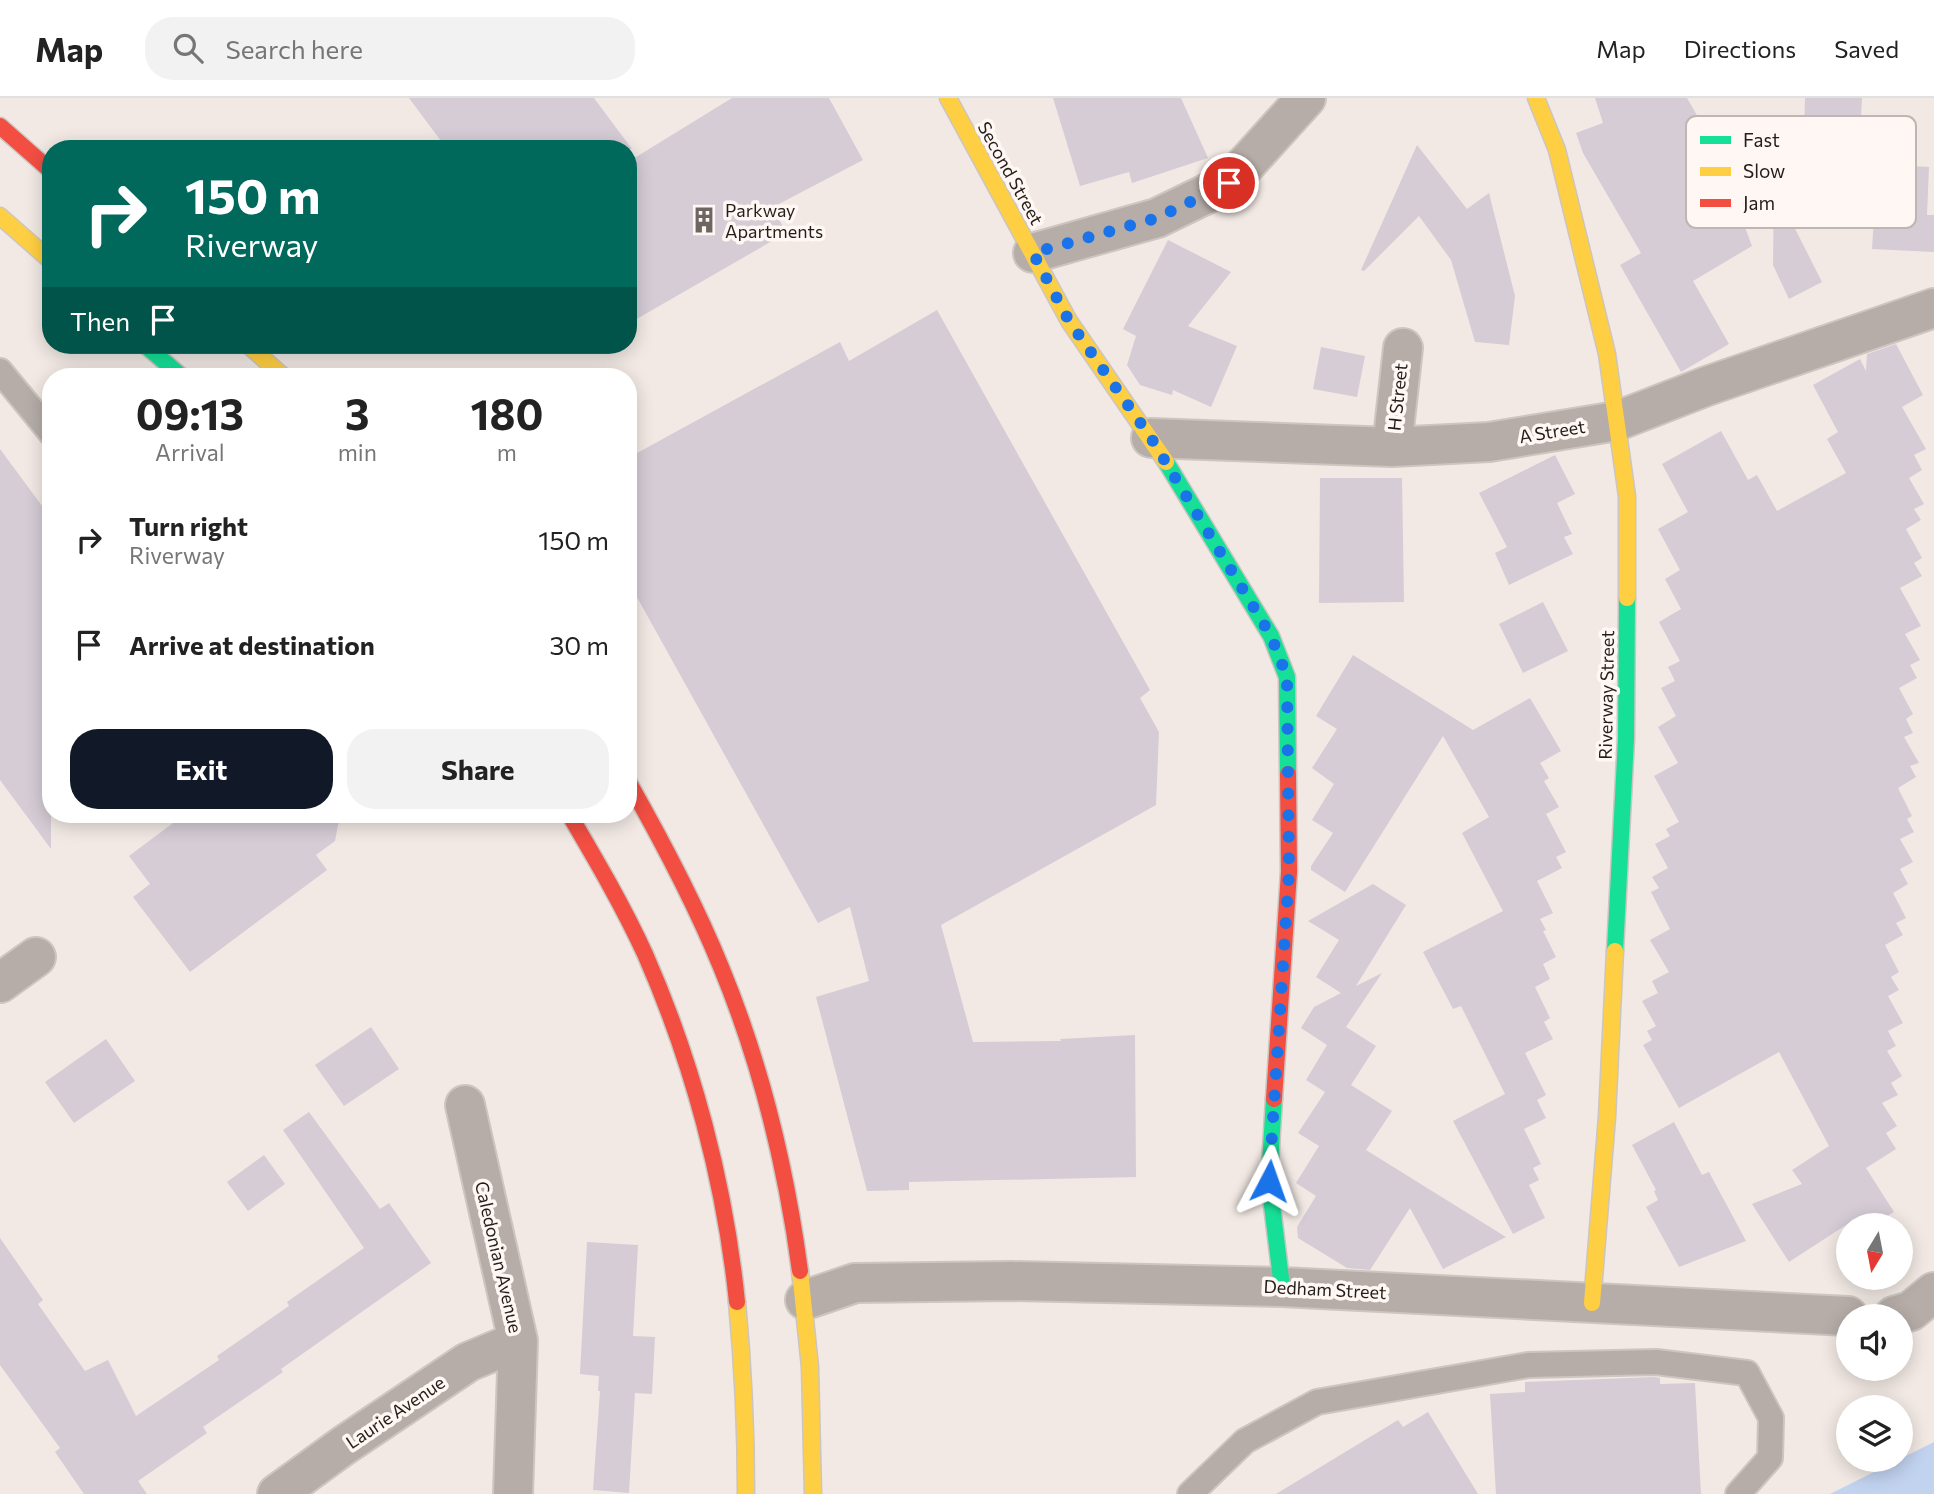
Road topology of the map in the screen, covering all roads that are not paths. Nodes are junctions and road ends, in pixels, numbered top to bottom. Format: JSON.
{"nodes":[{"id":1,"x":948,"y":98,"type":"edge"},
{"id":2,"x":1306,"y":98,"type":"edge"},
{"id":3,"x":1536,"y":98,"type":"edge"},
{"id":4,"x":0,"y":126,"type":"edge"},
{"id":5,"x":42,"y":163,"type":"edge"},
{"id":6,"x":0,"y":216,"type":"edge"},
{"id":7,"x":42,"y":253,"type":"edge"},
{"id":8,"x":1033,"y":253,"type":"junction"},
{"id":9,"x":1934,"y":307,"type":"edge"},
{"id":10,"x":1403,"y":348,"type":"dead end"},
{"id":11,"x":155,"y":354,"type":"edge"},
{"id":12,"x":258,"y":354,"type":"edge"},
{"id":13,"x":172,"y":368,"type":"edge"},
{"id":14,"x":274,"y":368,"type":"edge"},
{"id":15,"x":0,"y":371,"type":"edge"},
{"id":16,"x":1617,"y":421,"type":"junction"},
{"id":17,"x":42,"y":422,"type":"edge"},
{"id":18,"x":1151,"y":438,"type":"junction"},
{"id":19,"x":1392,"y":447,"type":"junction"},
{"id":20,"x":637,"y":796,"type":"edge"},
{"id":21,"x":574,"y":823,"type":"edge"},
{"id":22,"x":36,"y":957,"type":"dead end"},
{"id":23,"x":0,"y":983,"type":"edge"},
{"id":24,"x":465,"y":1105,"type":"dead end"},
{"id":25,"x":1282,"y":1287,"type":"junction"},
{"id":26,"x":1934,"y":1292,"type":"edge"},
{"id":27,"x":805,"y":1300,"type":"junction"},
{"id":28,"x":1592,"y":1303,"type":"junction"},
{"id":29,"x":1913,"y":1309,"type":"edge"},
{"id":30,"x":1836,"y":1315,"type":"edge"},
{"id":31,"x":518,"y":1342,"type":"junction"},
{"id":32,"x":277,"y":1494,"type":"edge"},
{"id":33,"x":513,"y":1494,"type":"edge"},
{"id":34,"x":746,"y":1494,"type":"edge"},
{"id":35,"x":813,"y":1494,"type":"edge"},
{"id":36,"x":1191,"y":1494,"type":"edge"},
{"id":37,"x":1738,"y":1494,"type":"edge"}],
"edges":[{"from":1,"to":8,"type":"main road","name":"Second Street"},
{"from":2,"to":8,"type":"street"},
{"from":3,"to":16,"type":"main road","name":"Riverway Street"},
{"from":4,"to":5,"type":"main road"},
{"from":6,"to":7,"type":"main road"},
{"from":8,"to":18,"type":"main road","name":"Second Street"},
{"from":9,"to":16,"type":"street","name":"A Street"},
{"from":10,"to":19,"type":"street","name":"H Street"},
{"from":11,"to":13,"type":"main road"},
{"from":12,"to":14,"type":"main road"},
{"from":15,"to":17,"type":"lane"},
{"from":16,"to":19,"type":"street","name":"A Street"},
{"from":16,"to":28,"type":"main road","name":"Riverway Street"},
{"from":18,"to":19,"type":"street","name":"A Street"},
{"from":18,"to":25,"type":"main road","name":"Second Street"},
{"from":20,"to":27,"type":"main road"},
{"from":21,"to":34,"type":"main road"},
{"from":22,"to":23,"type":"street"},
{"from":24,"to":31,"type":"street","name":"Caledonian Avenue"},
{"from":25,"to":27,"type":"street","name":"Dedham Street"},
{"from":25,"to":28,"type":"street","name":"Dedham Street"},
{"from":26,"to":29,"type":"street"},
{"from":27,"to":35,"type":"main road"},
{"from":28,"to":30,"type":"street","name":"Dedham Street"},
{"from":31,"to":32,"type":"street","name":"Laurie Avenue"},
{"from":31,"to":33,"type":"street","name":"Caledonian Avenue"},
{"from":36,"to":37,"type":"lane"}]}
